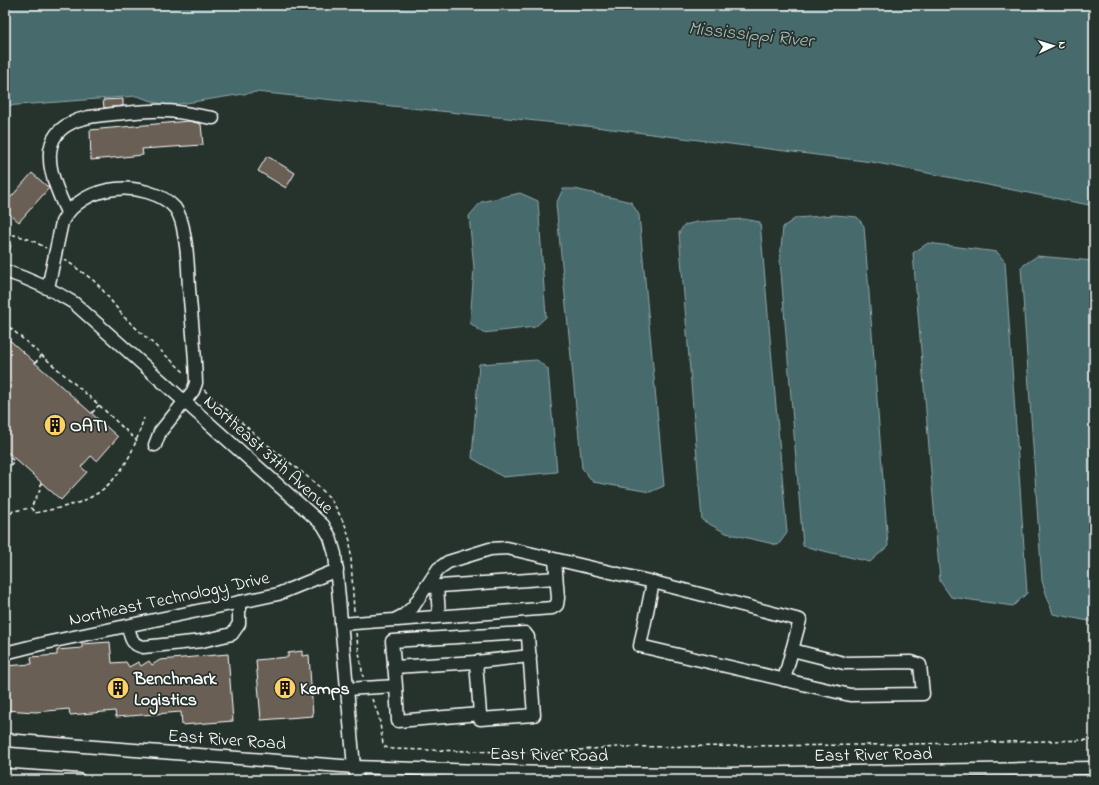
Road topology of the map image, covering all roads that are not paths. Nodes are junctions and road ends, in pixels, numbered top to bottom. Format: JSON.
{"nodes":[{"id":1,"x":213,"y":118,"type":"dead end"},
{"id":2,"x":67,"y":212,"type":"junction"},
{"id":3,"x":5,"y":271,"type":"edge"},
{"id":4,"x":48,"y":288,"type":"junction"},
{"id":5,"x":184,"y":401,"type":"junction"},
{"id":6,"x":155,"y":445,"type":"dead end"},
{"id":7,"x":555,"y":560,"type":"junction"},
{"id":8,"x":337,"y":570,"type":"junction"},
{"id":9,"x":556,"y":578,"type":"junction"},
{"id":10,"x":653,"y":582,"type":"junction"},
{"id":11,"x":432,"y":586,"type":"junction"},
{"id":12,"x":239,"y":602,"type":"junction"},
{"id":13,"x":439,"y":616,"type":"junction"},
{"id":14,"x":394,"y":620,"type":"junction"},
{"id":15,"x":341,"y":624,"type":"junction"},
{"id":16,"x":128,"y":626,"type":"junction"},
{"id":17,"x":792,"y":650,"type":"junction"},
{"id":18,"x":5,"y":654,"type":"edge"},
{"id":19,"x":530,"y":656,"type":"junction"},
{"id":20,"x":476,"y":662,"type":"junction"},
{"id":21,"x":394,"y":667,"type":"junction"},
{"id":22,"x":784,"y":680,"type":"junction"},
{"id":23,"x":396,"y":686,"type":"junction"},
{"id":24,"x":346,"y":689,"type":"junction"},
{"id":25,"x":480,"y":714,"type":"junction"},
{"id":26,"x":5,"y":740,"type":"edge"},
{"id":27,"x":354,"y":767,"type":"junction"},
{"id":28,"x":1094,"y":768,"type":"edge"},
{"id":29,"x":5,"y":775,"type":"edge"},
{"id":30,"x":944,"y":775,"type":"edge"},
{"id":31,"x":79,"y":780,"type":"edge"},
{"id":32,"x":358,"y":780,"type":"edge"}],
"edges":[{"from":1,"to":2,"type":"street"},
{"from":2,"to":4,"type":"street"},
{"from":2,"to":5,"type":"street"},
{"from":3,"to":4,"type":"street","name":"Northeast 37th Avenue"},
{"from":4,"to":5,"type":"street","name":"Northeast 37th Avenue"},
{"from":5,"to":6,"type":"street"},
{"from":5,"to":8,"type":"street","name":"Northeast 37th Avenue"},
{"from":7,"to":9,"type":"street"},
{"from":7,"to":10,"type":"street"},
{"from":7,"to":11,"type":"street"},
{"from":8,"to":12,"type":"street","name":"Northeast Technology Drive"},
{"from":8,"to":15,"type":"street","name":"Northeast 37th Avenue"},
{"from":9,"to":11,"type":"street"},
{"from":9,"to":13,"type":"street"},
{"from":10,"to":17,"type":"street"},
{"from":10,"to":22,"type":"street"},
{"from":11,"to":13,"type":"street"},
{"from":11,"to":14,"type":"street"},
{"from":12,"to":16,"type":"street","name":"Northeast Technology Drive"},
{"from":12,"to":16,"type":"street"},
{"from":13,"to":14,"type":"street"},
{"from":14,"to":15,"type":"street"},
{"from":15,"to":24,"type":"street","name":"Northeast 37th Avenue"},
{"from":16,"to":18,"type":"street","name":"Northeast Technology Drive"},
{"from":17,"to":22,"type":"street"},
{"from":17,"to":22,"type":"street"},
{"from":19,"to":20,"type":"street"},
{"from":19,"to":21,"type":"street"},
{"from":19,"to":25,"type":"street"},
{"from":20,"to":21,"type":"street"},
{"from":20,"to":25,"type":"street"},
{"from":21,"to":23,"type":"street"},
{"from":23,"to":24,"type":"street"},
{"from":23,"to":25,"type":"street"},
{"from":24,"to":27,"type":"street","name":"Northeast 37th Avenue"},
{"from":26,"to":27,"type":"street","name":"East River Road"},
{"from":27,"to":30,"type":"street","name":"East River Road"},
{"from":27,"to":32,"type":"street","name":"Northeast 37th Avenue"},
{"from":28,"to":30,"type":"street","name":"East River Road"},
{"from":29,"to":31,"type":"street"}]}
